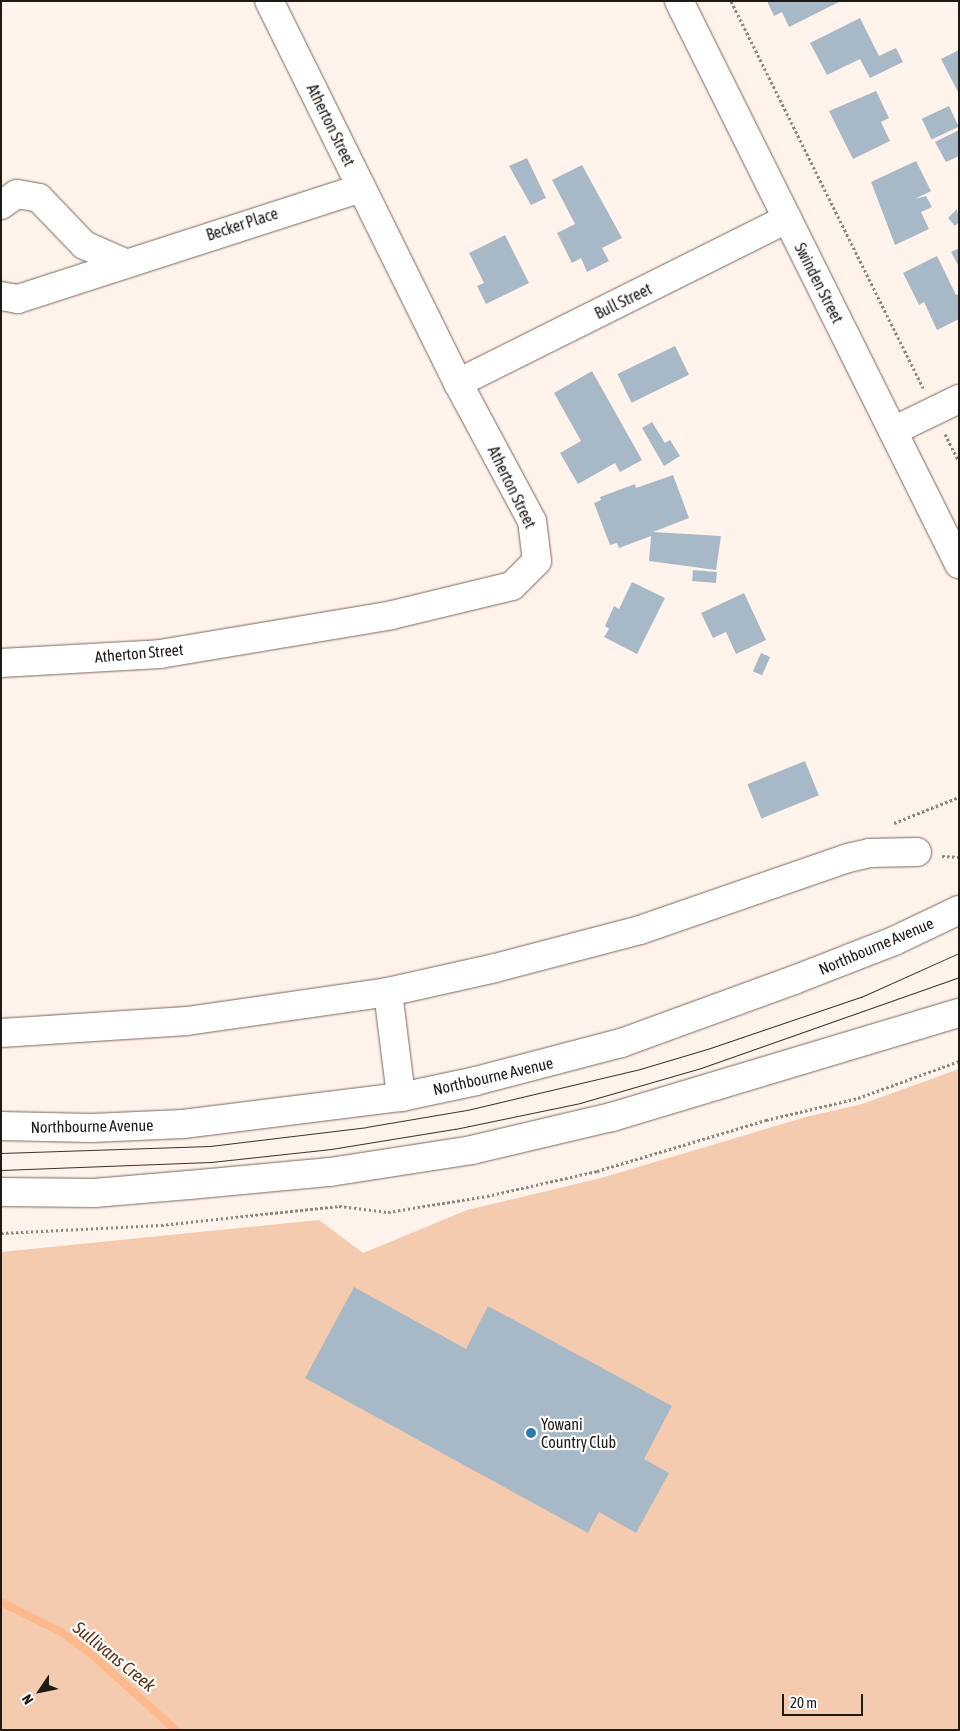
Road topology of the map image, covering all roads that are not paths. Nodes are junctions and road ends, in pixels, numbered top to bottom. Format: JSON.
{"nodes":[{"id":1,"x":269,"y":1,"type":"edge"},
{"id":2,"x":679,"y":1,"type":"edge"},
{"id":3,"x":362,"y":188,"type":"junction"},
{"id":4,"x":1,"y":204,"type":"edge"},
{"id":5,"x":787,"y":219,"type":"junction"},
{"id":6,"x":123,"y":262,"type":"junction"},
{"id":7,"x":1,"y":296,"type":"edge"},
{"id":8,"x":458,"y":383,"type":"junction"},
{"id":9,"x":959,"y":399,"type":"edge"},
{"id":10,"x":893,"y":431,"type":"junction"},
{"id":11,"x":959,"y":564,"type":"edge"},
{"id":12,"x":1,"y":662,"type":"edge"},
{"id":13,"x":916,"y":852,"type":"dead end"},
{"id":14,"x":959,"y":910,"type":"edge"},
{"id":15,"x":388,"y":992,"type":"junction"},
{"id":16,"x":959,"y":1013,"type":"edge"},
{"id":17,"x":1,"y":1033,"type":"edge"},
{"id":18,"x":401,"y":1097,"type":"junction"},
{"id":19,"x":1,"y":1126,"type":"edge"},
{"id":20,"x":1,"y":1192,"type":"edge"}],
"edges":[{"from":1,"to":3,"type":"main road","name":"Atherton Street"},
{"from":2,"to":5,"type":"main road","name":"Swinden Street"},
{"from":3,"to":6,"type":"main road","name":"Becker Place"},
{"from":3,"to":8,"type":"main road","name":"Atherton Street"},
{"from":4,"to":6,"type":"main road"},
{"from":5,"to":8,"type":"main road","name":"Bull Street"},
{"from":5,"to":10,"type":"main road","name":"Swinden Street"},
{"from":6,"to":7,"type":"main road","name":"Becker Place"},
{"from":8,"to":12,"type":"main road","name":"Atherton Street"},
{"from":9,"to":10,"type":"main road"},
{"from":10,"to":11,"type":"main road","name":"Swinden Street"},
{"from":13,"to":15,"type":"main road"},
{"from":14,"to":18,"type":"main road","name":"Northbourne Avenue"},
{"from":15,"to":17,"type":"main road"},
{"from":15,"to":18,"type":"main road"},
{"from":16,"to":20,"type":"main road"},
{"from":18,"to":19,"type":"main road","name":"Northbourne Avenue"}]}
